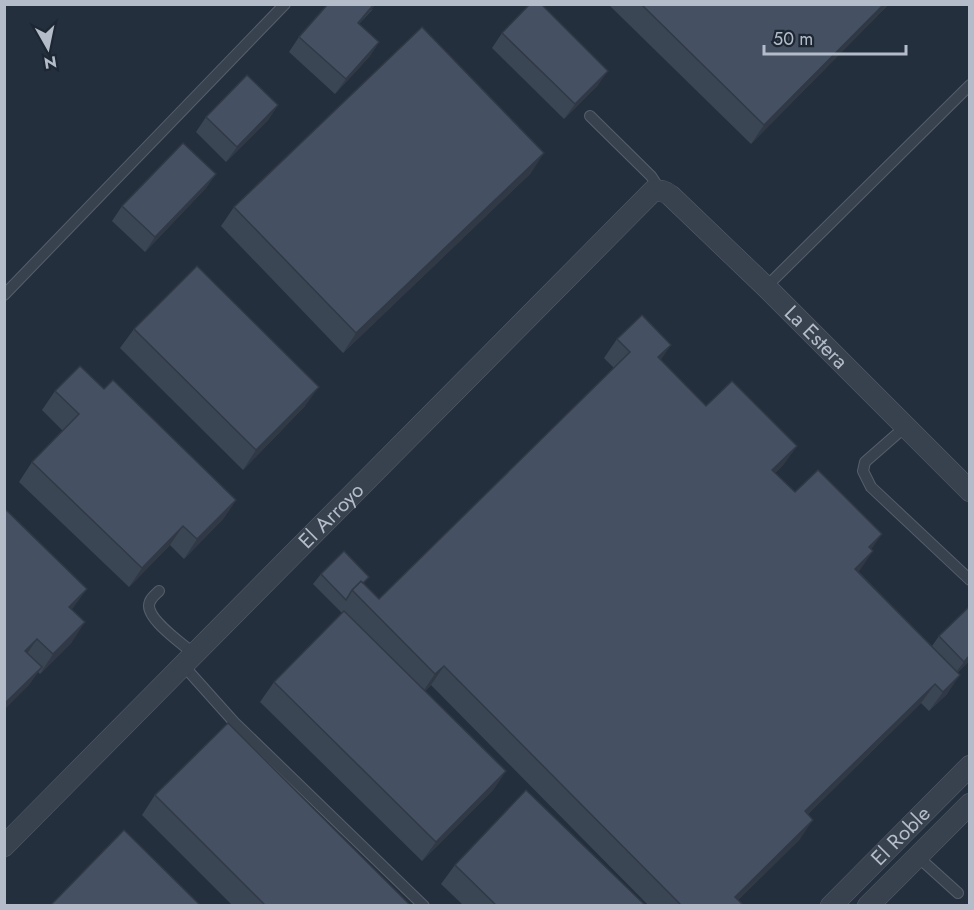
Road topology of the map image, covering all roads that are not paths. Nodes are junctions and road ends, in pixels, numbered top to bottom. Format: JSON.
{"nodes":[{"id":1,"x":285,"y":4,"type":"edge"},
{"id":2,"x":969,"y":85,"type":"edge"},
{"id":3,"x":590,"y":116,"type":"dead end"},
{"id":4,"x":660,"y":190,"type":"junction"},
{"id":5,"x":766,"y":287,"type":"junction"},
{"id":6,"x":4,"y":295,"type":"edge"},
{"id":7,"x":906,"y":427,"type":"junction"},
{"id":8,"x":969,"y":491,"type":"edge"},
{"id":9,"x":969,"y":580,"type":"edge"},
{"id":10,"x":159,"y":591,"type":"dead end"},
{"id":11,"x":188,"y":660,"type":"junction"},
{"id":12,"x":969,"y":766,"type":"edge"},
{"id":13,"x":969,"y":804,"type":"edge"},
{"id":14,"x":4,"y":846,"type":"edge"},
{"id":15,"x":917,"y":856,"type":"junction"},
{"id":16,"x":958,"y":893,"type":"dead end"},
{"id":17,"x":424,"y":906,"type":"edge"},
{"id":18,"x":831,"y":906,"type":"edge"},
{"id":19,"x":868,"y":906,"type":"edge"}],
"edges":[{"from":1,"to":6,"type":"lane"},
{"from":2,"to":5,"type":"lane"},
{"from":3,"to":4,"type":"lane"},
{"from":4,"to":5,"type":"street","name":"La Estera"},
{"from":4,"to":11,"type":"street","name":"El Arroyo"},
{"from":5,"to":7,"type":"street","name":"La Estera"},
{"from":7,"to":8,"type":"street","name":"La Estera"},
{"from":7,"to":9,"type":"lane"},
{"from":10,"to":11,"type":"lane"},
{"from":11,"to":14,"type":"street","name":"El Arroyo"},
{"from":11,"to":17,"type":"lane"},
{"from":12,"to":18,"type":"street","name":"El Roble"},
{"from":13,"to":15,"type":"street","name":"El Roble"},
{"from":15,"to":16,"type":"lane"},
{"from":15,"to":19,"type":"street","name":"El Roble"}]}
